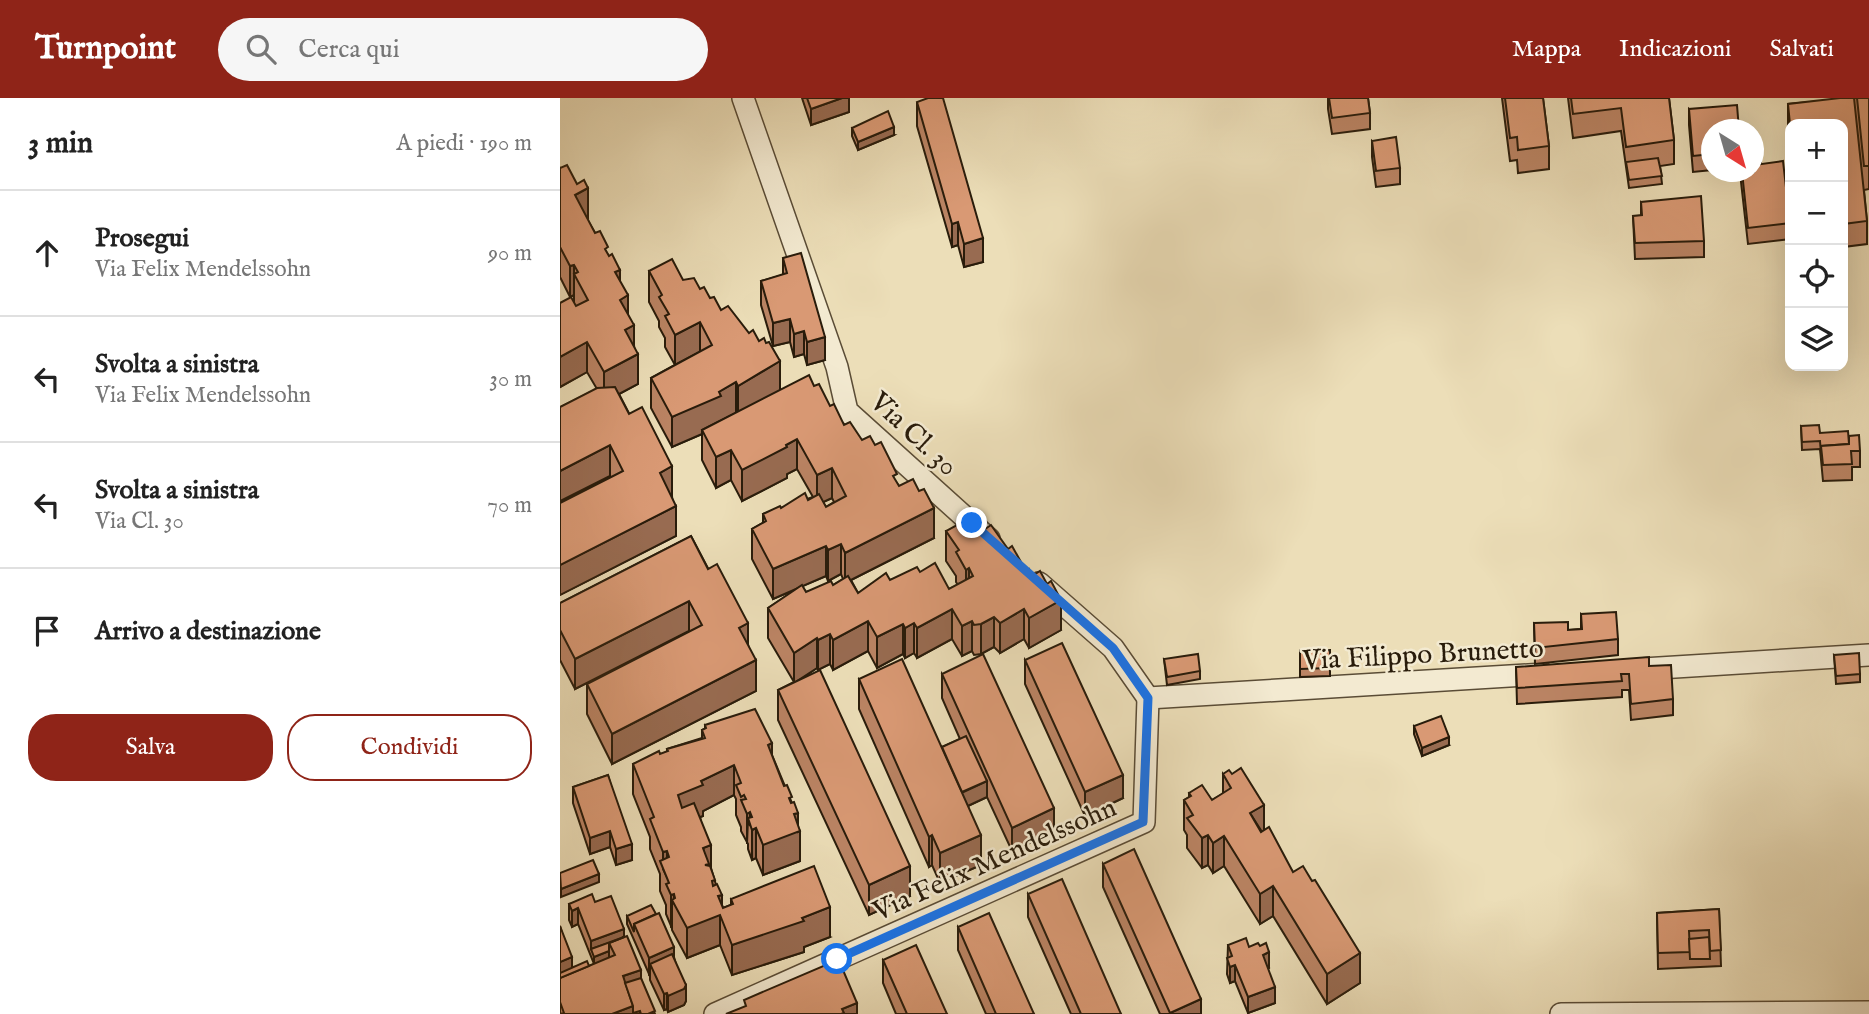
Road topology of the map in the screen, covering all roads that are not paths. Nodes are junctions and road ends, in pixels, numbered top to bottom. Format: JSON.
{"nodes":[{"id":1,"x":743,"y":98,"type":"edge"},
{"id":2,"x":1002,"y":550,"type":"edge"},
{"id":3,"x":1022,"y":568,"type":"edge"},
{"id":4,"x":1869,"y":655,"type":"edge"},
{"id":5,"x":1619,"y":670,"type":"edge"},
{"id":6,"x":1564,"y":673,"type":"edge"},
{"id":7,"x":1148,"y":698,"type":"junction"},
{"id":8,"x":1869,"y":1012,"type":"edge"},
{"id":9,"x":1618,"y":1013,"type":"edge"},
{"id":10,"x":715,"y":1014,"type":"edge"},
{"id":11,"x":1561,"y":1014,"type":"edge"}],
"edges":[{"from":1,"to":2,"type":"street","name":"Via Cl. 30"},
{"from":3,"to":7,"type":"street"},
{"from":4,"to":5,"type":"street"},
{"from":6,"to":7,"type":"street","name":"Via Filippo Brunetto"},
{"from":7,"to":10,"type":"street","name":"Via Felix Mendelssohn"},
{"from":8,"to":9,"type":"street"},
{"from":9,"to":11,"type":"street"}]}
